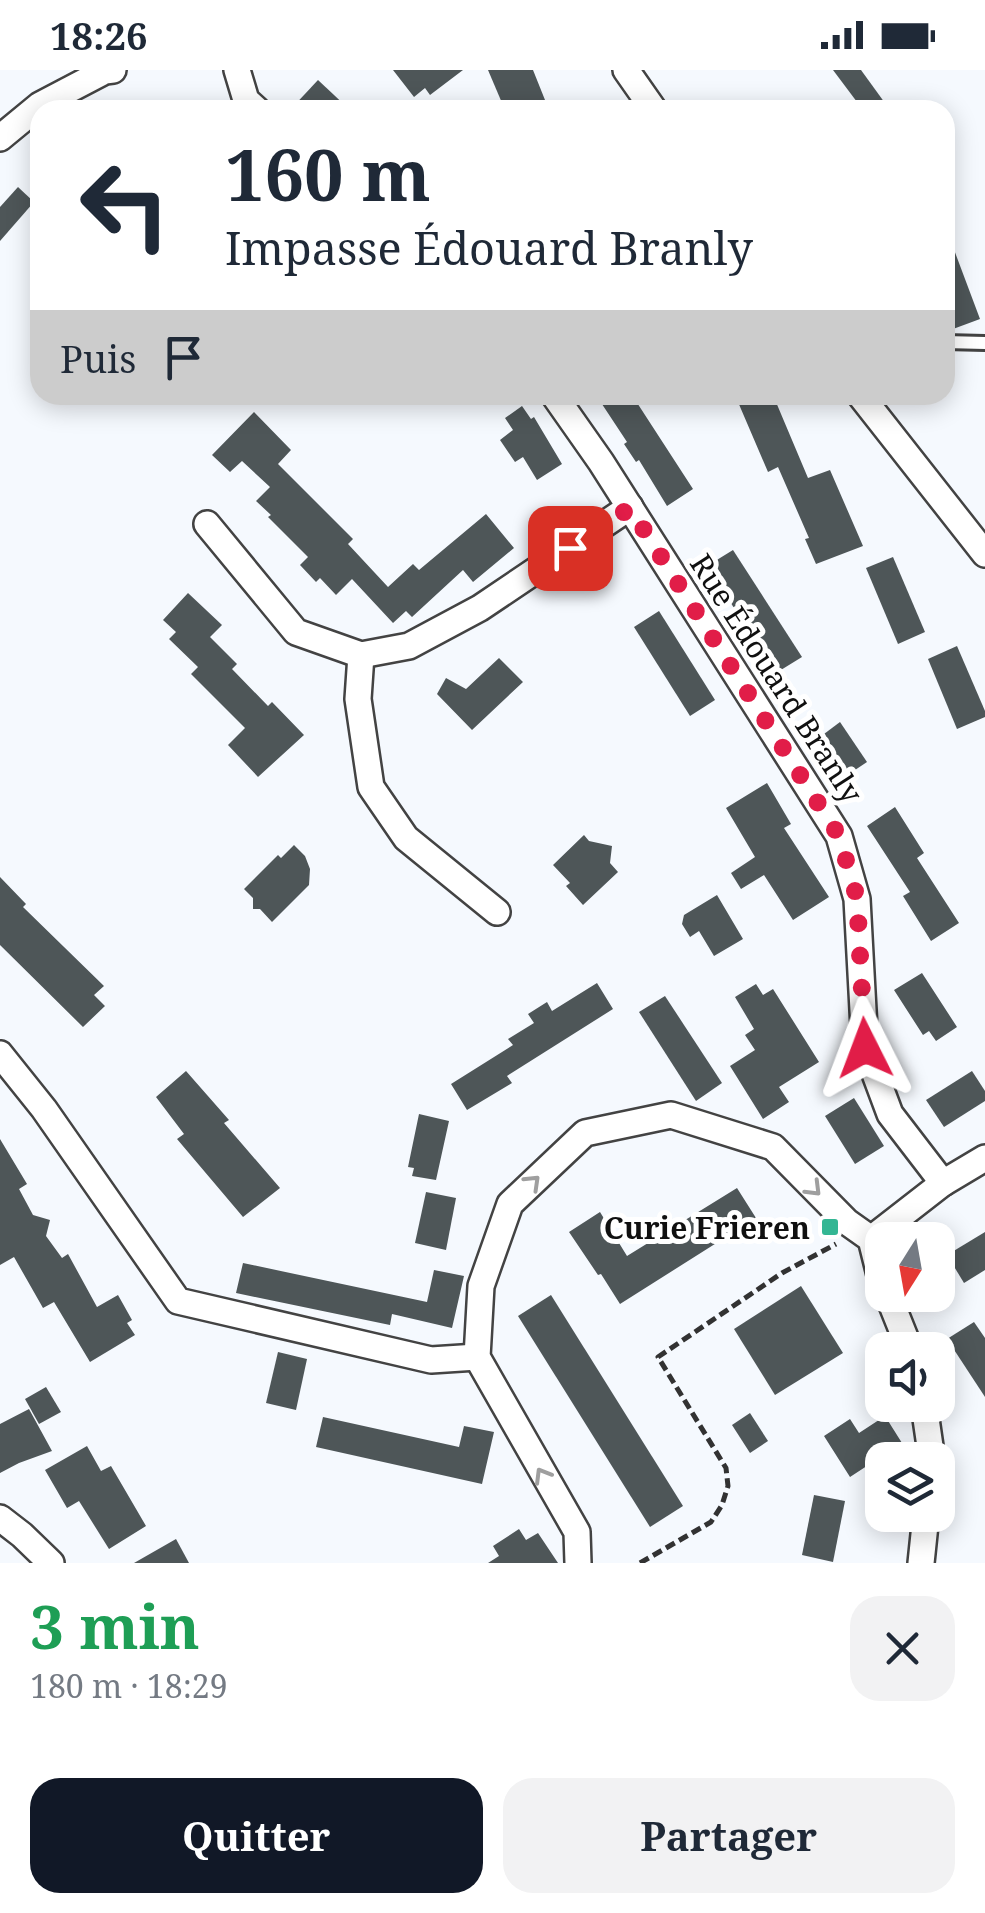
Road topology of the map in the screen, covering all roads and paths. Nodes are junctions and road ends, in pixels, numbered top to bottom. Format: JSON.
{"nodes":[{"id":1,"x":112,"y":70,"type":"edge"},
{"id":2,"x":237,"y":70,"type":"edge"},
{"id":3,"x":626,"y":70,"type":"edge"},
{"id":4,"x":50,"y":100,"type":"edge"},
{"id":5,"x":246,"y":100,"type":"edge"},
{"id":6,"x":647,"y":100,"type":"edge"},
{"id":7,"x":30,"y":113,"type":"edge"},
{"id":8,"x":0,"y":138,"type":"edge"},
{"id":9,"x":955,"y":342,"type":"edge"},
{"id":10,"x":985,"y":344,"type":"edge"},
{"id":11,"x":561,"y":405,"type":"edge"},
{"id":12,"x":868,"y":405,"type":"edge"},
{"id":13,"x":630,"y":508,"type":"junction"},
{"id":14,"x":207,"y":524,"type":"dead end"},
{"id":15,"x":985,"y":554,"type":"edge"},
{"id":16,"x":361,"y":655,"type":"junction"},
{"id":17,"x":497,"y":912,"type":"dead end"},
{"id":18,"x":0,"y":1054,"type":"edge"},
{"id":19,"x":985,"y":1158,"type":"edge"},
{"id":20,"x":943,"y":1183,"type":"junction"},
{"id":21,"x":885,"y":1222,"type":"edge"},
{"id":22,"x":865,"y":1234,"type":"edge"},
{"id":23,"x":865,"y":1235,"type":"edge"},
{"id":24,"x":477,"y":1357,"type":"junction"},
{"id":25,"x":0,"y":1518,"type":"edge"},
{"id":26,"x":925,"y":1532,"type":"edge"},
{"id":27,"x":51,"y":1563,"type":"edge"},
{"id":28,"x":578,"y":1563,"type":"edge"},
{"id":29,"x":640,"y":1563,"type":"edge"},
{"id":30,"x":922,"y":1563,"type":"edge"}],
"edges":[{"from":1,"to":4,"type":"street"},
{"from":2,"to":5,"type":"street"},
{"from":3,"to":6,"type":"street"},
{"from":7,"to":8,"type":"street"},
{"from":9,"to":10,"type":"lane"},
{"from":11,"to":13,"type":"street","name":"Rue Édouard Branly"},
{"from":12,"to":15,"type":"street"},
{"from":13,"to":16,"type":"street"},
{"from":13,"to":20,"type":"street","name":"Rue Édouard Branly"},
{"from":14,"to":16,"type":"street"},
{"from":16,"to":17,"type":"street"},
{"from":18,"to":24,"type":"street"},
{"from":19,"to":20,"type":"street"},
{"from":20,"to":21,"type":"street"},
{"from":24,"to":22,"type":"street","one_way":true},
{"from":23,"to":29,"type":"path"},
{"from":28,"to":24,"type":"street","one_way":true},
{"from":25,"to":27,"type":"street"},
{"from":26,"to":30,"type":"street"}]}
